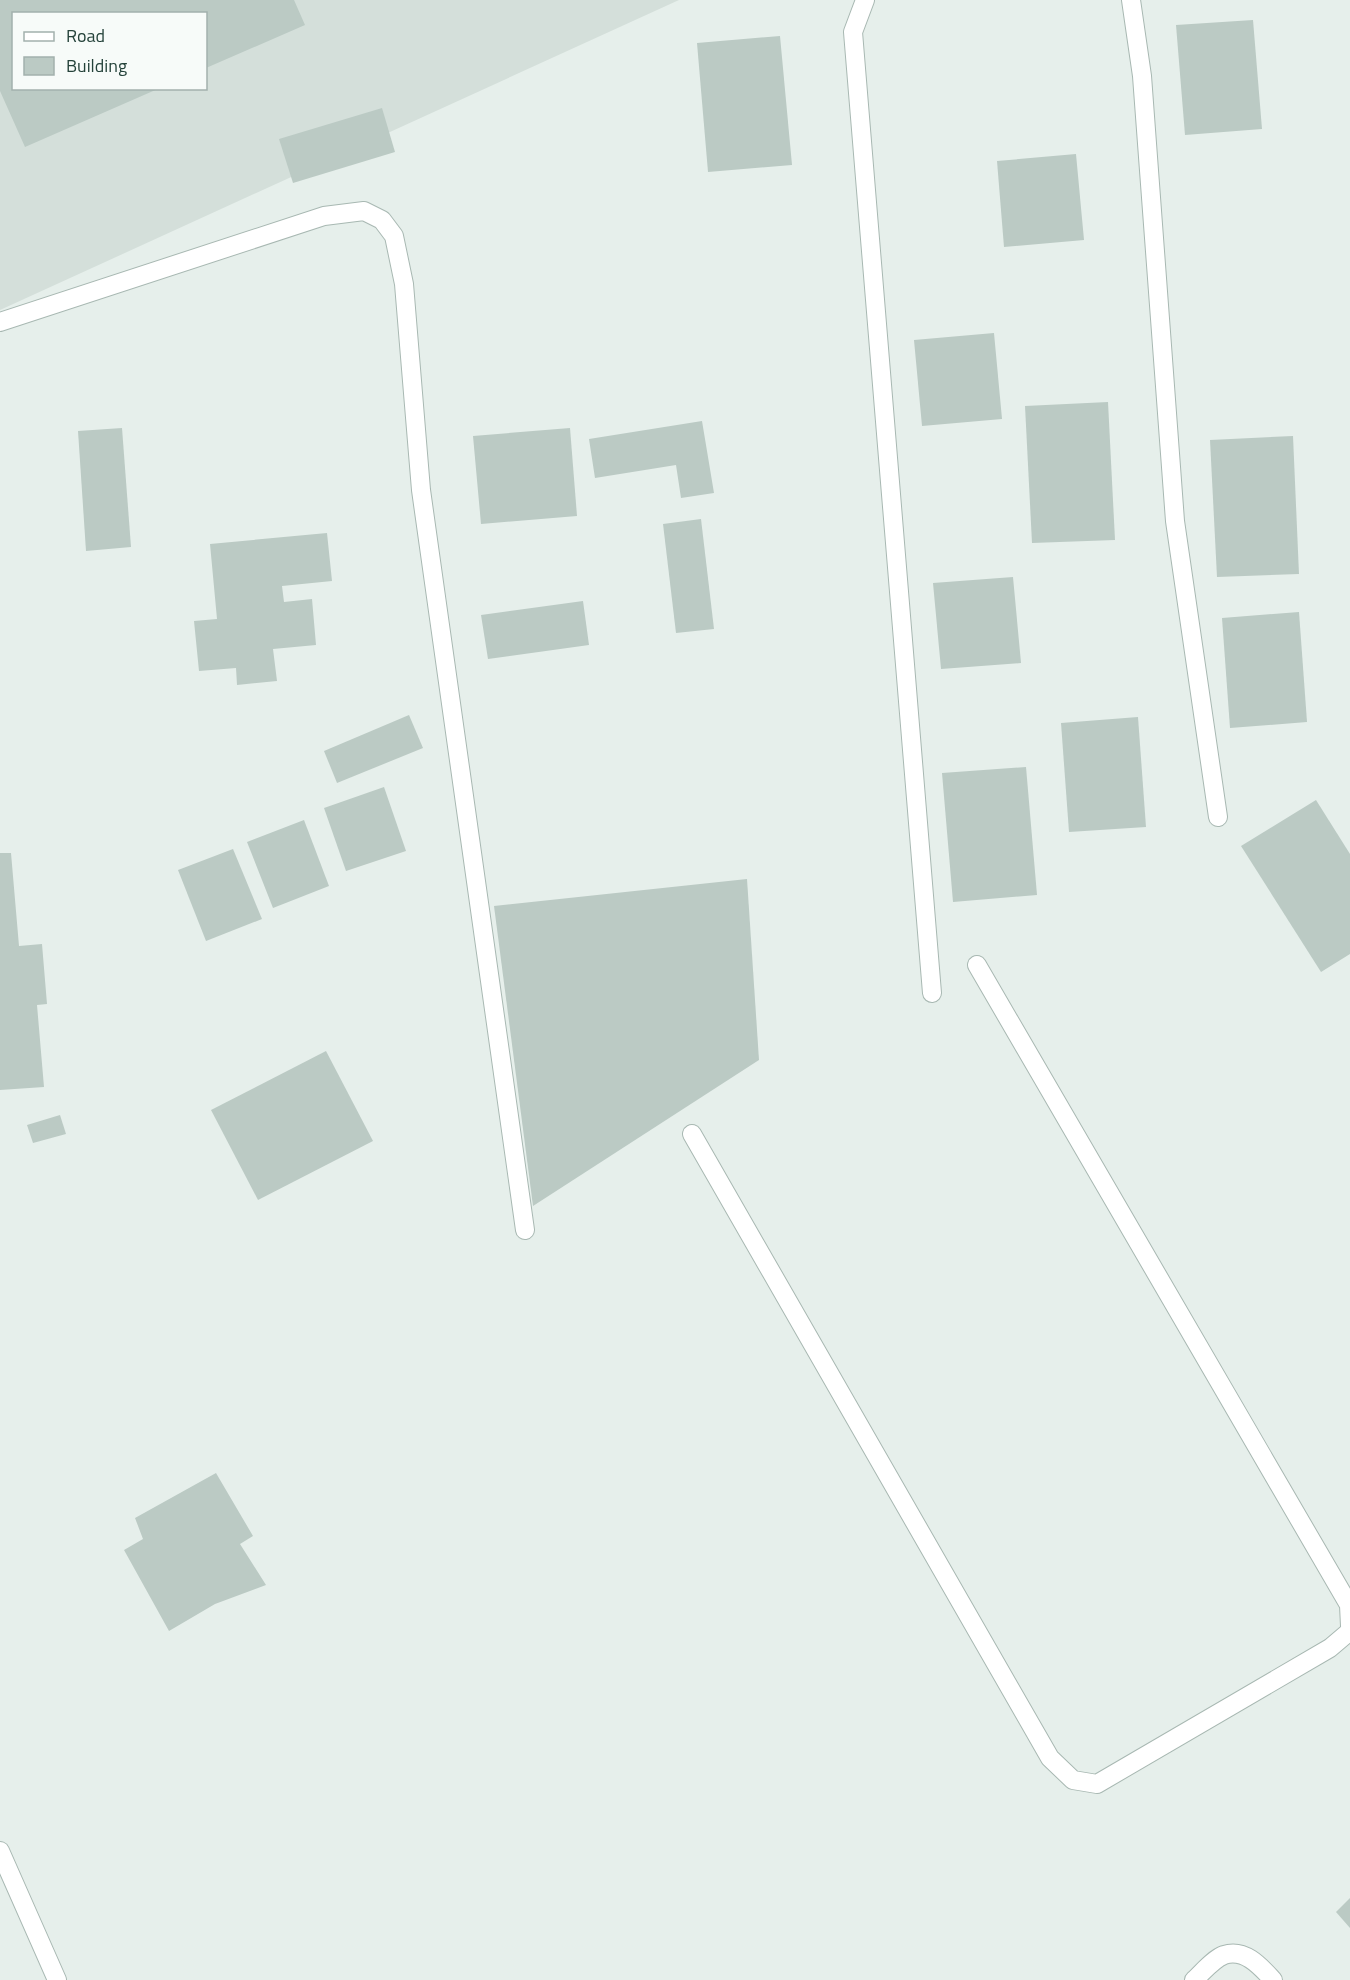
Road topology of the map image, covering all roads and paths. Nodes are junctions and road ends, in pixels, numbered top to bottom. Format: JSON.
{"nodes":[{"id":1,"x":865,"y":0,"type":"edge"},
{"id":2,"x":1131,"y":0,"type":"edge"},
{"id":3,"x":0,"y":322,"type":"edge"},
{"id":4,"x":1218,"y":817,"type":"dead end"},
{"id":5,"x":977,"y":965,"type":"dead end"},
{"id":6,"x":932,"y":993,"type":"dead end"},
{"id":7,"x":692,"y":1134,"type":"dead end"},
{"id":8,"x":525,"y":1230,"type":"dead end"},
{"id":9,"x":1350,"y":1626,"type":"edge"},
{"id":10,"x":1350,"y":1631,"type":"edge"},
{"id":11,"x":0,"y":1851,"type":"edge"},
{"id":12,"x":57,"y":1980,"type":"edge"},
{"id":13,"x":1194,"y":1980,"type":"edge"},
{"id":14,"x":1273,"y":1980,"type":"edge"}],
"edges":[{"from":1,"to":6,"type":"street"},
{"from":2,"to":4,"type":"street"},
{"from":3,"to":8,"type":"street"},
{"from":5,"to":9,"type":"street"},
{"from":7,"to":10,"type":"street"},
{"from":11,"to":12,"type":"street"},
{"from":13,"to":14,"type":"street"}]}
